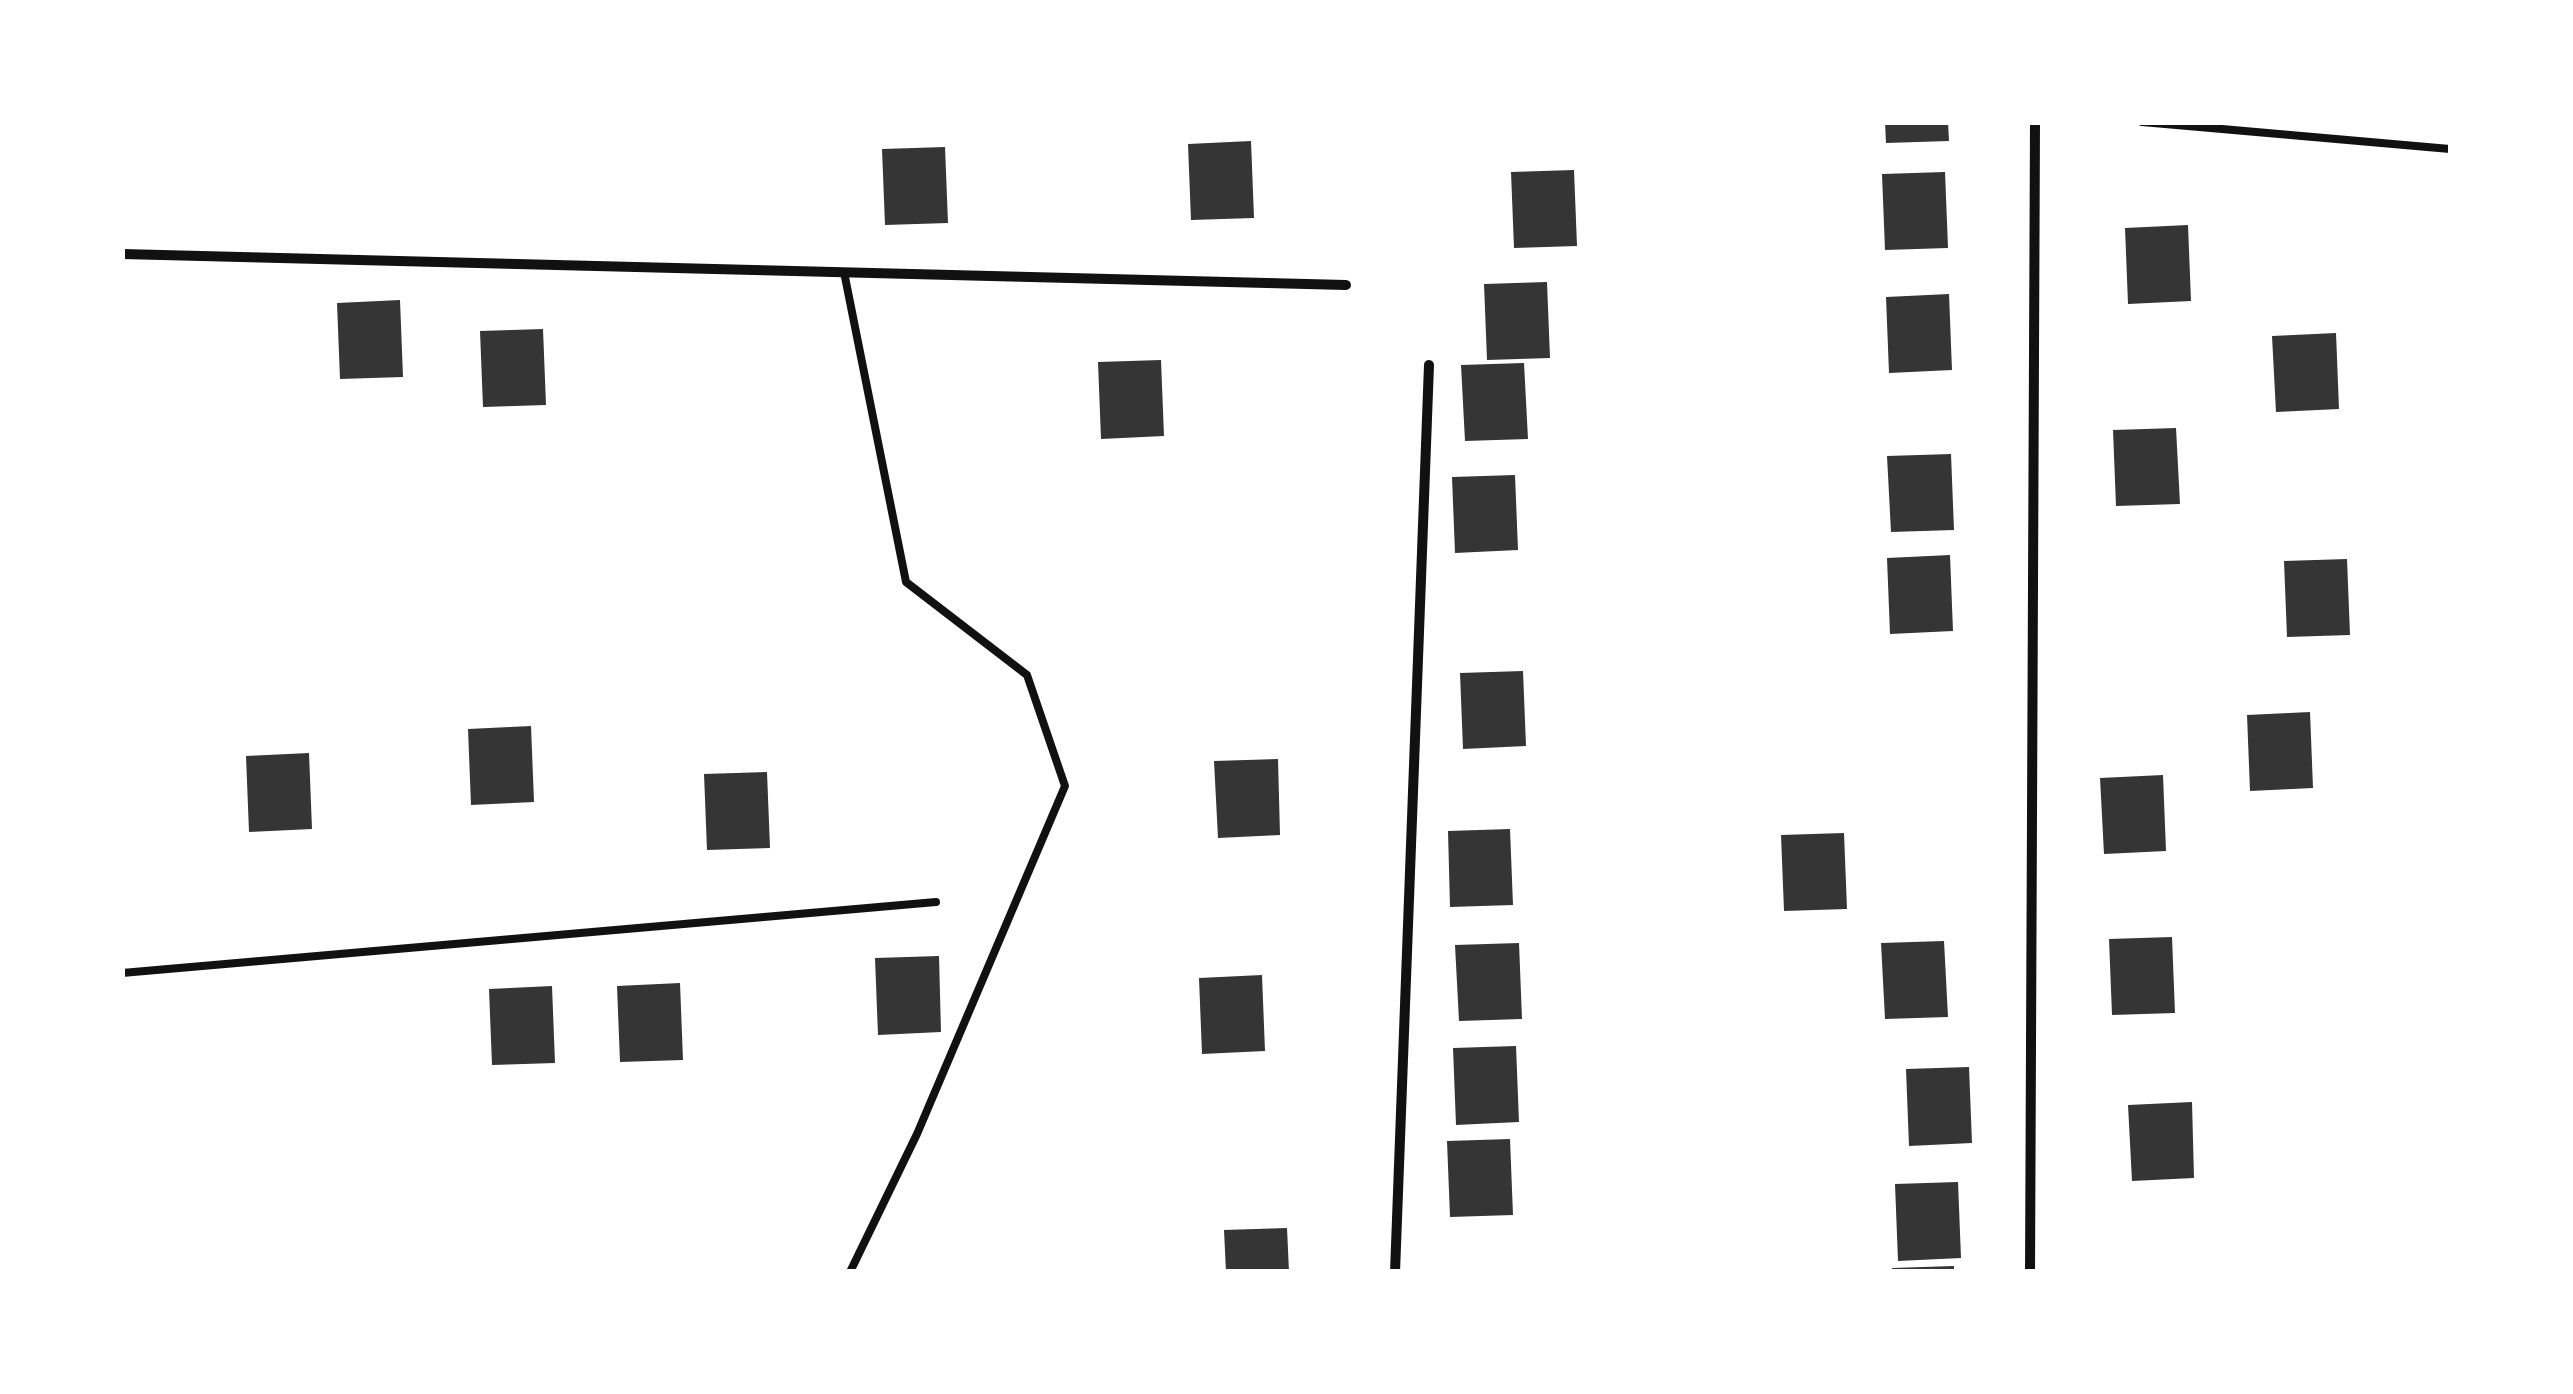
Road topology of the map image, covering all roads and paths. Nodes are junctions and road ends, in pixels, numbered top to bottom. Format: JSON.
{"nodes":[{"id":1,"x":2036,"y":122,"type":"edge"},
{"id":2,"x":2142,"y":122,"type":"edge"},
{"id":3,"x":2450,"y":150,"type":"edge"},
{"id":4,"x":122,"y":254,"type":"edge"},
{"id":5,"x":844,"y":272,"type":"junction"},
{"id":6,"x":1346,"y":284,"type":"dead end"},
{"id":7,"x":1429,"y":365,"type":"dead end"},
{"id":8,"x":936,"y":902,"type":"dead end"},
{"id":9,"x":122,"y":973,"type":"edge"},
{"id":10,"x":850,"y":1272,"type":"edge"},
{"id":11,"x":1395,"y":1272,"type":"edge"},
{"id":12,"x":2030,"y":1272,"type":"edge"}],
"edges":[{"from":1,"to":12,"type":"street"},
{"from":2,"to":3,"type":"lane"},
{"from":4,"to":5,"type":"street"},
{"from":5,"to":6,"type":"street"},
{"from":5,"to":10,"type":"lane"},
{"from":7,"to":11,"type":"street"},
{"from":8,"to":9,"type":"lane"}]}
